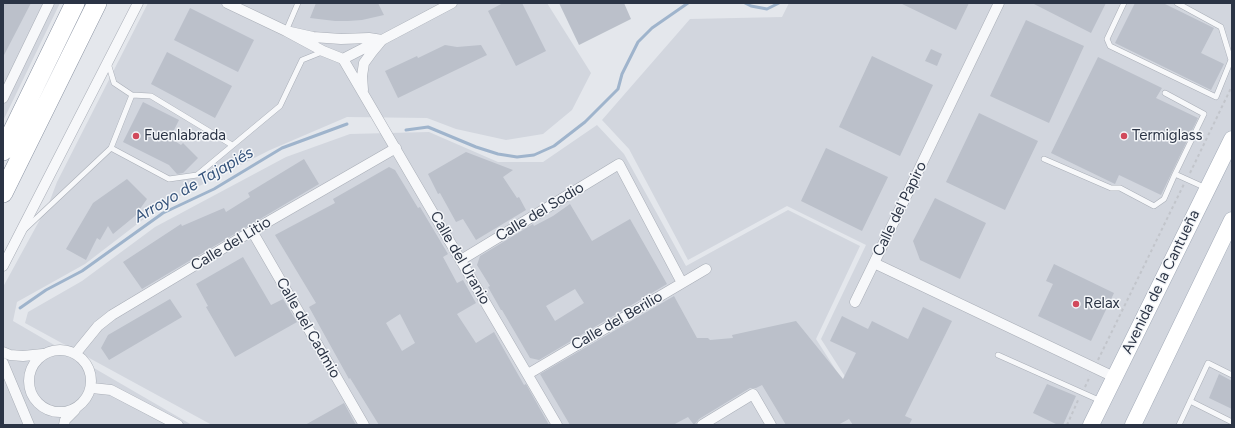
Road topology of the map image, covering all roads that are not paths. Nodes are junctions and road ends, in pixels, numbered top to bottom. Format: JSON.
{"nodes":[{"id":1,"x":49,"y":3,"type":"edge"},
{"id":2,"x":75,"y":3,"type":"edge"},
{"id":3,"x":97,"y":3,"type":"edge"},
{"id":4,"x":138,"y":3,"type":"edge"},
{"id":5,"x":227,"y":3,"type":"edge"},
{"id":6,"x":298,"y":3,"type":"edge"},
{"id":7,"x":452,"y":3,"type":"edge"},
{"id":8,"x":999,"y":3,"type":"edge"},
{"id":9,"x":1124,"y":3,"type":"edge"},
{"id":10,"x":1178,"y":3,"type":"edge"},
{"id":11,"x":286,"y":31,"type":"junction"},
{"id":12,"x":382,"y":40,"type":"junction"},
{"id":13,"x":323,"y":52,"type":"junction"},
{"id":14,"x":343,"y":59,"type":"junction"},
{"id":15,"x":108,"y":63,"type":"junction"},
{"id":16,"x":363,"y":92,"type":"junction"},
{"id":17,"x":1165,"y":93,"type":"dead end"},
{"id":18,"x":132,"y":95,"type":"junction"},
{"id":19,"x":3,"y":98,"type":"edge"},
{"id":20,"x":1232,"y":139,"type":"edge"},
{"id":21,"x":232,"y":145,"type":"junction"},
{"id":22,"x":112,"y":148,"type":"junction"},
{"id":23,"x":396,"y":148,"type":"junction"},
{"id":24,"x":3,"y":151,"type":"edge"},
{"id":25,"x":1044,"y":159,"type":"dead end"},
{"id":26,"x":1175,"y":174,"type":"junction"},
{"id":27,"x":1207,"y":189,"type":"junction"},
{"id":28,"x":3,"y":193,"type":"edge"},
{"id":29,"x":1232,"y":220,"type":"edge"},
{"id":30,"x":252,"y":231,"type":"junction"},
{"id":31,"x":19,"y":235,"type":"junction"},
{"id":32,"x":461,"y":260,"type":"junction"},
{"id":33,"x":874,"y":263,"type":"junction"},
{"id":34,"x":3,"y":266,"type":"edge"},
{"id":35,"x":706,"y":269,"type":"dead end"},
{"id":36,"x":682,"y":283,"type":"junction"},
{"id":37,"x":855,"y":302,"type":"dead end"},
{"id":38,"x":3,"y":352,"type":"edge"},
{"id":39,"x":76,"y":353,"type":"junction"},
{"id":40,"x":43,"y":354,"type":"junction"},
{"id":41,"x":998,"y":355,"type":"dead end"},
{"id":42,"x":3,"y":363,"type":"edge"},
{"id":43,"x":528,"y":374,"type":"junction"},
{"id":44,"x":1232,"y":375,"type":"edge"},
{"id":45,"x":1114,"y":377,"type":"junction"},
{"id":46,"x":92,"y":388,"type":"junction"},
{"id":47,"x":1190,"y":401,"type":"junction"},
{"id":48,"x":1102,"y":402,"type":"junction"},
{"id":49,"x":75,"y":410,"type":"junction"},
{"id":50,"x":1232,"y":422,"type":"edge"},
{"id":51,"x":29,"y":425,"type":"edge"},
{"id":52,"x":64,"y":425,"type":"edge"},
{"id":53,"x":178,"y":425,"type":"edge"},
{"id":54,"x":364,"y":425,"type":"edge"},
{"id":55,"x":558,"y":425,"type":"edge"},
{"id":56,"x":702,"y":425,"type":"edge"},
{"id":57,"x":771,"y":425,"type":"edge"},
{"id":58,"x":1091,"y":425,"type":"edge"},
{"id":59,"x":1133,"y":425,"type":"edge"},
{"id":60,"x":1179,"y":425,"type":"edge"}],
"edges":[{"from":1,"to":19,"type":"street"},
{"from":2,"to":24,"type":"highway"},
{"from":3,"to":28,"type":"highway"},
{"from":4,"to":15,"type":"street"},
{"from":5,"to":11,"type":"street"},
{"from":6,"to":11,"type":"lane"},
{"from":7,"to":12,"type":"street"},
{"from":8,"to":33,"type":"street","name":"Calle del Papiro"},
{"from":9,"to":10,"type":"lane"},
{"from":11,"to":12,"type":"street"},
{"from":11,"to":13,"type":"street"},
{"from":12,"to":14,"type":"street"},
{"from":12,"to":16,"type":"street"},
{"from":13,"to":14,"type":"street"},
{"from":13,"to":21,"type":"lane"},
{"from":14,"to":16,"type":"street","name":"Calle del Uranio"},
{"from":15,"to":18,"type":"lane"},
{"from":15,"to":31,"type":"street"},
{"from":16,"to":23,"type":"street","name":"Calle del Uranio"},
{"from":17,"to":26,"type":"lane"},
{"from":18,"to":21,"type":"lane"},
{"from":18,"to":22,"type":"lane"},
{"from":20,"to":27,"type":"main road","name":"Avenida de la Cantueña"},
{"from":21,"to":22,"type":"lane"},
{"from":22,"to":31,"type":"lane"},
{"from":23,"to":30,"type":"street","name":"Calle del Litio"},
{"from":23,"to":32,"type":"street","name":"Calle del Uranio"},
{"from":25,"to":26,"type":"lane"},
{"from":26,"to":27,"type":"lane"},
{"from":27,"to":45,"type":"main road","name":"Avenida de la Cantueña"},
{"from":29,"to":59,"type":"main road"},
{"from":30,"to":39,"type":"street","name":"Calle del Litio"},
{"from":30,"to":54,"type":"street","name":"Calle del Cadmio"},
{"from":31,"to":34,"type":"street"},
{"from":32,"to":36,"type":"street","name":"Calle del Sodio"},
{"from":32,"to":43,"type":"street","name":"Calle del Uranio"},
{"from":33,"to":37,"type":"street"},
{"from":33,"to":45,"type":"street","name":"Calle del Papiro"},
{"from":35,"to":36,"type":"street","name":"Calle del Berilio"},
{"from":36,"to":43,"type":"street","name":"Calle del Berilio"},
{"from":38,"to":40,"type":"street"},
{"from":39,"to":40,"type":"street"},
{"from":39,"to":46,"type":"street"},
{"from":40,"to":49,"type":"street"},
{"from":41,"to":48,"type":"lane"},
{"from":42,"to":51,"type":"street"},
{"from":43,"to":55,"type":"street","name":"Calle del Uranio"},
{"from":44,"to":47,"type":"lane"},
{"from":45,"to":48,"type":"main road","name":"Avenida de la Cantueña"},
{"from":46,"to":49,"type":"street"},
{"from":46,"to":53,"type":"street"},
{"from":47,"to":50,"type":"lane"},
{"from":47,"to":60,"type":"lane"},
{"from":48,"to":58,"type":"main road","name":"Avenida de la Cantueña"},
{"from":49,"to":52,"type":"street"},
{"from":56,"to":57,"type":"street"}]}
